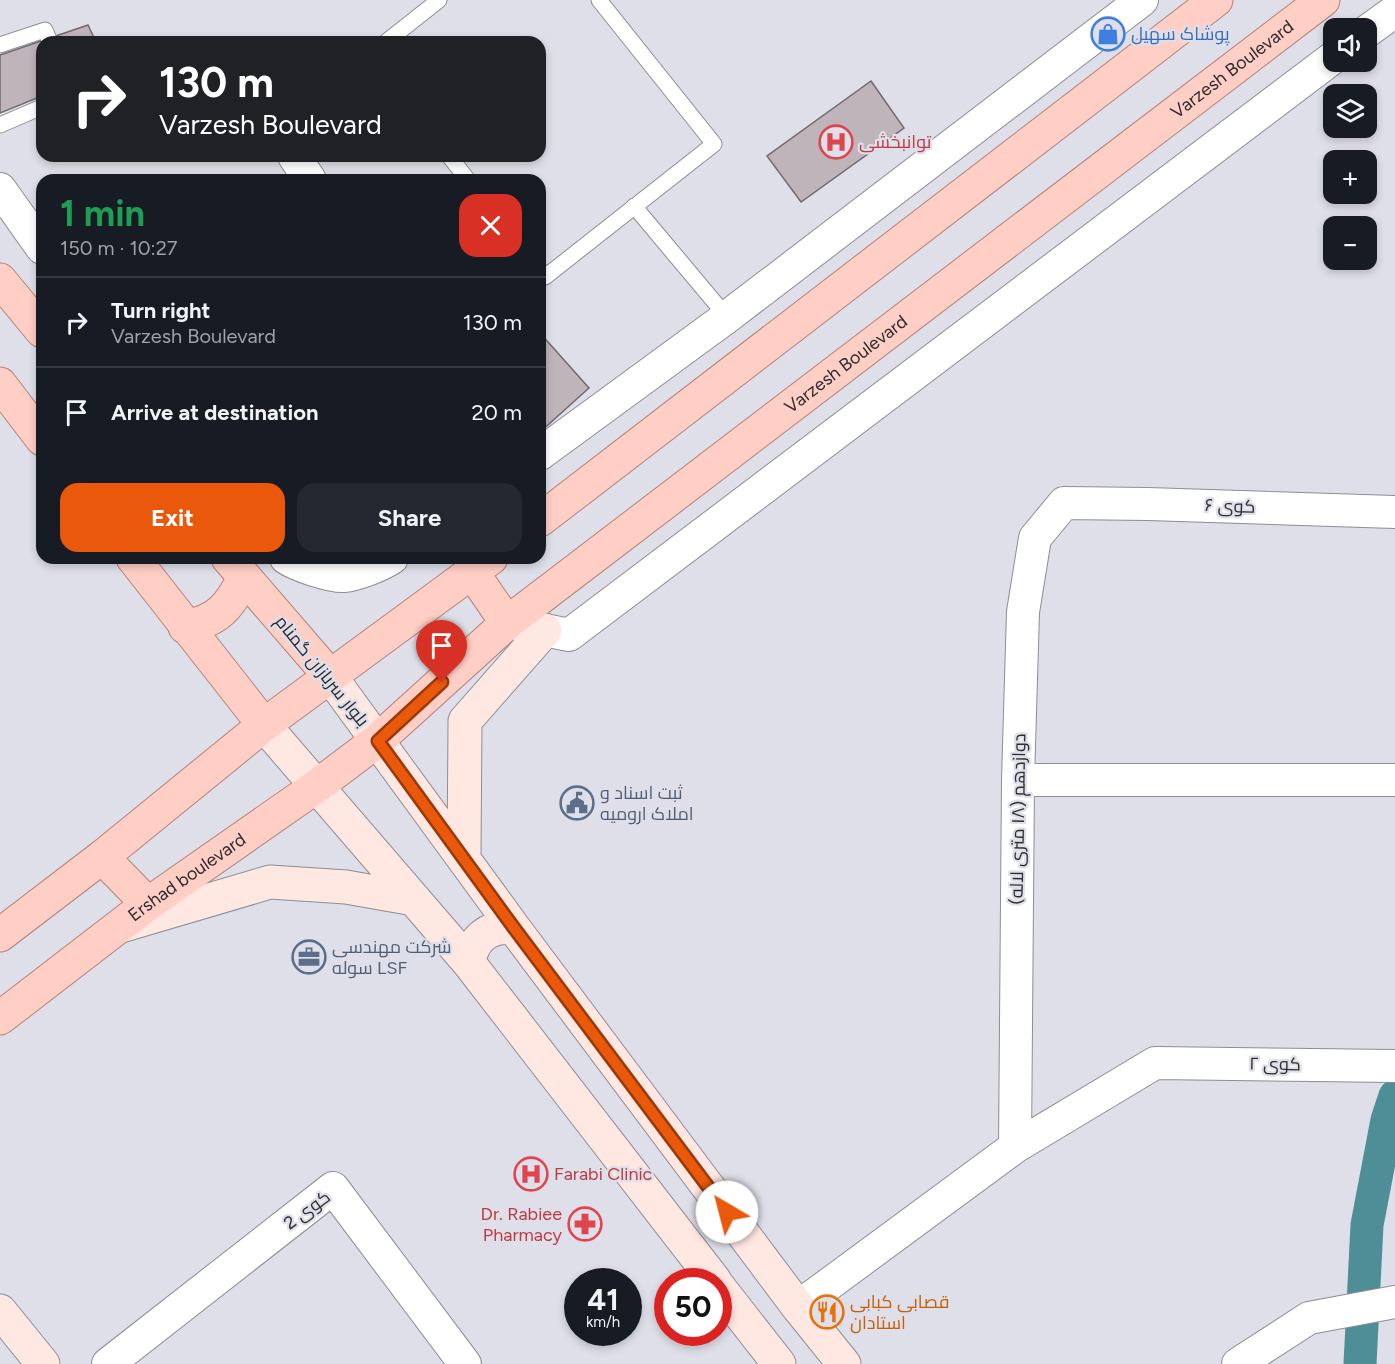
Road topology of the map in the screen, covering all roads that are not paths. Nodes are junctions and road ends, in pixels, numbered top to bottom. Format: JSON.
{"nodes":[{"id":1,"x":439,"y":0,"type":"edge"},
{"id":2,"x":599,"y":0,"type":"edge"},
{"id":3,"x":1142,"y":0,"type":"edge"},
{"id":4,"x":1216,"y":0,"type":"edge"},
{"id":5,"x":1323,"y":0,"type":"edge"},
{"id":6,"x":1395,"y":11,"type":"edge"},
{"id":7,"x":1377,"y":24,"type":"edge"},
{"id":8,"x":48,"y":36,"type":"edge"},
{"id":9,"x":394,"y":36,"type":"edge"},
{"id":10,"x":0,"y":45,"type":"edge"},
{"id":11,"x":1323,"y":65,"type":"edge"},
{"id":12,"x":36,"y":110,"type":"edge"},
{"id":13,"x":0,"y":125,"type":"edge"},
{"id":14,"x":454,"y":162,"type":"edge"},
{"id":15,"x":463,"y":174,"type":"edge"},
{"id":16,"x":0,"y":189,"type":"edge"},
{"id":17,"x":634,"y":206,"type":"junction"},
{"id":18,"x":36,"y":240,"type":"edge"},
{"id":19,"x":546,"y":276,"type":"edge"},
{"id":20,"x":0,"y":280,"type":"edge"},
{"id":21,"x":728,"y":317,"type":"junction"},
{"id":22,"x":36,"y":324,"type":"edge"},
{"id":23,"x":0,"y":384,"type":"edge"},
{"id":24,"x":36,"y":431,"type":"edge"},
{"id":25,"x":546,"y":450,"type":"edge"},
{"id":26,"x":1064,"y":503,"type":"joint"},
{"id":27,"x":1395,"y":512,"type":"edge"},
{"id":28,"x":546,"y":515,"type":"edge"},
{"id":29,"x":138,"y":564,"type":"edge"},
{"id":30,"x":295,"y":564,"type":"edge"},
{"id":31,"x":379,"y":564,"type":"edge"},
{"id":32,"x":477,"y":564,"type":"edge"},
{"id":33,"x":478,"y":564,"type":"edge"},
{"id":34,"x":236,"y":565,"type":"edge"},
{"id":35,"x":507,"y":623,"type":"junction"},
{"id":36,"x":186,"y":627,"type":"junction"},
{"id":37,"x":545,"y":630,"type":"junction"},
{"id":38,"x":330,"y":676,"type":"junction"},
{"id":39,"x":264,"y":725,"type":"junction"},
{"id":40,"x":378,"y":741,"type":"junction"},
{"id":41,"x":1018,"y":780,"type":"junction"},
{"id":42,"x":1395,"y":780,"type":"edge"},
{"id":43,"x":317,"y":786,"type":"junction"},
{"id":44,"x":102,"y":857,"type":"junction"},
{"id":45,"x":464,"y":859,"type":"junction"},
{"id":46,"x":414,"y":899,"type":"junction"},
{"id":47,"x":148,"y":904,"type":"junction"},
{"id":48,"x":119,"y":926,"type":"junction"},
{"id":49,"x":514,"y":928,"type":"junction"},
{"id":50,"x":0,"y":935,"type":"edge"},
{"id":51,"x":469,"y":963,"type":"junction"},
{"id":52,"x":0,"y":1018,"type":"edge"},
{"id":53,"x":1395,"y":1066,"type":"edge"},
{"id":54,"x":1015,"y":1147,"type":"junction"},
{"id":55,"x":705,"y":1268,"type":"edge"},
{"id":56,"x":1395,"y":1302,"type":"edge"},
{"id":57,"x":732,"y":1304,"type":"edge"},
{"id":58,"x":798,"y":1307,"type":"junction"},
{"id":59,"x":0,"y":1311,"type":"edge"},
{"id":60,"x":43,"y":1364,"type":"edge"},
{"id":61,"x":108,"y":1364,"type":"edge"},
{"id":62,"x":465,"y":1364,"type":"edge"},
{"id":63,"x":779,"y":1364,"type":"edge"},
{"id":64,"x":844,"y":1364,"type":"edge"},
{"id":65,"x":1238,"y":1364,"type":"edge"}],
"edges":[{"from":1,"to":9,"type":"lane"},
{"from":2,"to":17,"type":"lane"},
{"from":3,"to":21,"type":"street"},
{"from":4,"to":28,"type":"main road"},
{"from":5,"to":35,"type":"main road","name":"Varzesh Boulevard"},
{"from":6,"to":7,"type":"street"},
{"from":8,"to":10,"type":"lane"},
{"from":11,"to":37,"type":"street"},
{"from":12,"to":13,"type":"lane"},
{"from":14,"to":15,"type":"lane"},
{"from":16,"to":18,"type":"street"},
{"from":17,"to":19,"type":"lane"},
{"from":17,"to":21,"type":"lane"},
{"from":20,"to":22,"type":"main road"},
{"from":21,"to":25,"type":"street"},
{"from":23,"to":24,"type":"main road"},
{"from":26,"to":27,"type":"street","name":"کوی ۶"},
{"from":26,"to":41,"type":"street","name":"دوازدهم (۱۸ متری لاله)"},
{"from":29,"to":36,"type":"main road"},
{"from":30,"to":31,"type":"street"},
{"from":32,"to":38,"type":"main road"},
{"from":33,"to":35,"type":"main road"},
{"from":34,"to":36,"type":"main road"},
{"from":34,"to":38,"type":"main road","name":"بلوار سربازان گمنام"},
{"from":35,"to":37,"type":"street"},
{"from":35,"to":40,"type":"main road","name":"Varzesh Boulevard"},
{"from":36,"to":39,"type":"main road"},
{"from":37,"to":45,"type":"main road"},
{"from":38,"to":39,"type":"main road"},
{"from":38,"to":40,"type":"main road","name":"بلوار سربازان گمنام"},
{"from":39,"to":43,"type":"main road"},
{"from":39,"to":44,"type":"main road"},
{"from":40,"to":43,"type":"main road","name":"Ershad boulevard"},
{"from":40,"to":45,"type":"main road","name":"بلوار سربازان گمنام"},
{"from":41,"to":42,"type":"street"},
{"from":41,"to":54,"type":"street","name":"دوازدهم (۱۸ متری لاله)"},
{"from":43,"to":46,"type":"main road"},
{"from":43,"to":47,"type":"main road","name":"Ershad boulevard"},
{"from":44,"to":47,"type":"main road"},
{"from":44,"to":50,"type":"main road"},
{"from":45,"to":49,"type":"main road","name":"بلوار سربازان گمنام"},
{"from":46,"to":48,"type":"main road"},
{"from":46,"to":51,"type":"main road"},
{"from":47,"to":48,"type":"main road","name":"Ershad boulevard"},
{"from":48,"to":52,"type":"main road","name":"Ershad boulevard"},
{"from":49,"to":51,"type":"main road"},
{"from":49,"to":58,"type":"main road","name":"بلوار سربازان گمنام"},
{"from":51,"to":55,"type":"main road"},
{"from":53,"to":54,"type":"street","name":"کوی ۲"},
{"from":54,"to":58,"type":"street"},
{"from":56,"to":65,"type":"street"},
{"from":57,"to":63,"type":"main road"},
{"from":58,"to":64,"type":"main road","name":"بلوار سربازان گمنام"},
{"from":59,"to":60,"type":"main road"},
{"from":61,"to":62,"type":"street","name":"کوی 2"}]}
